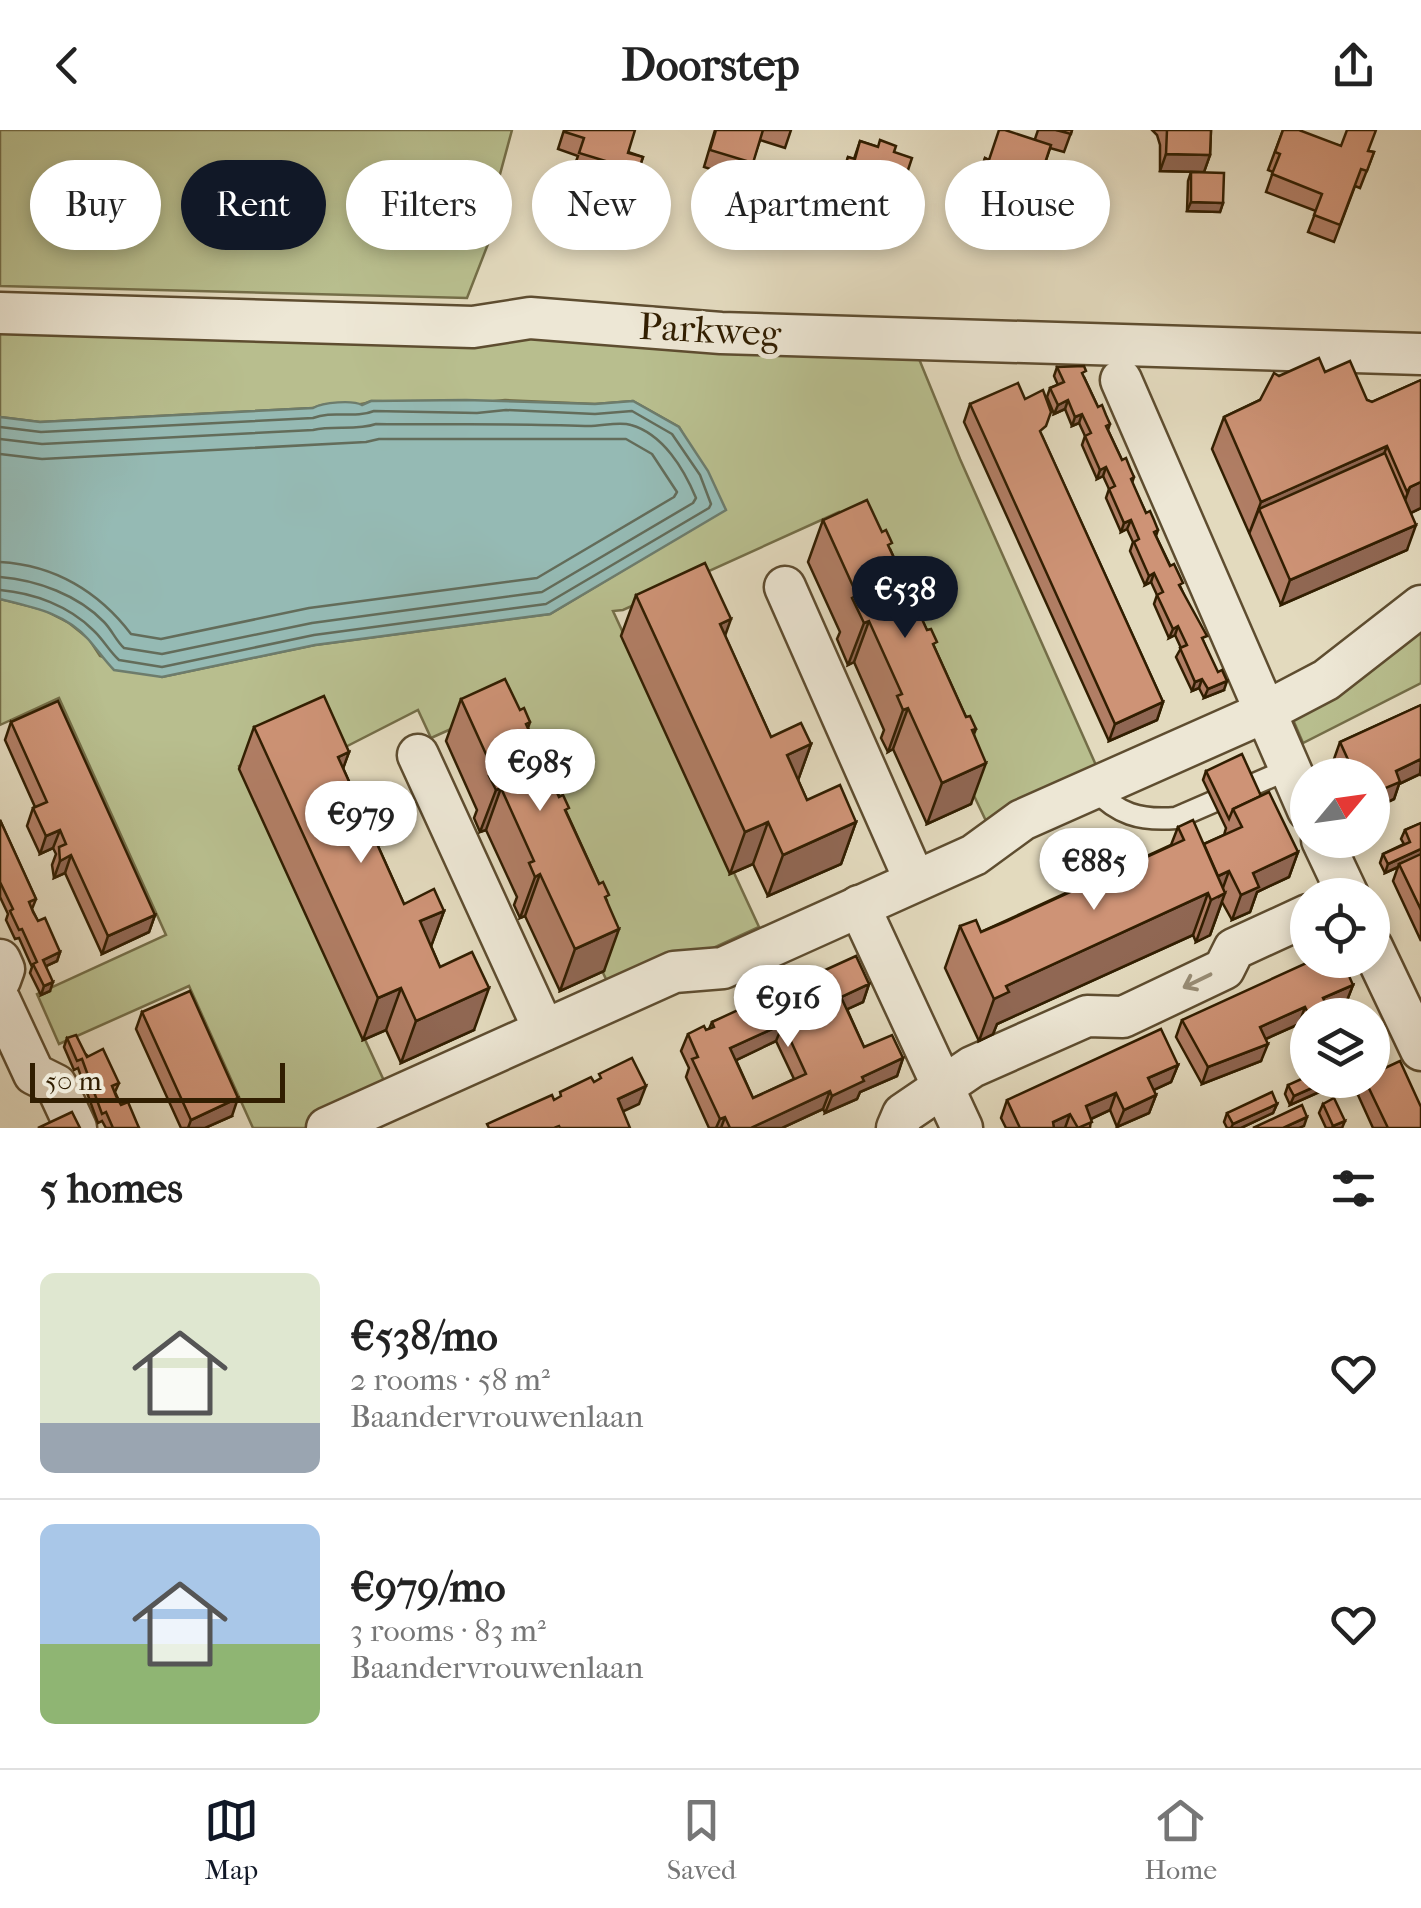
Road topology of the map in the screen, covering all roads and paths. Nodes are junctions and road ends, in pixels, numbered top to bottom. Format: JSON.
{"nodes":[{"id":1,"x":0,"y":314,"type":"edge"},
{"id":2,"x":1421,"y":354,"type":"edge"},
{"id":3,"x":1121,"y":380,"type":"dead end"},
{"id":4,"x":784,"y":587,"type":"dead end"},
{"id":5,"x":1421,"y":606,"type":"edge"},
{"id":6,"x":1265,"y":712,"type":"junction"},
{"id":7,"x":418,"y":755,"type":"dead end"},
{"id":8,"x":1288,"y":770,"type":"junction"},
{"id":9,"x":1290,"y":774,"type":"edge"},
{"id":10,"x":1092,"y":788,"type":"junction"},
{"id":11,"x":915,"y":881,"type":"junction"},
{"id":12,"x":859,"y":906,"type":"junction"},
{"id":13,"x":1290,"y":923,"type":"edge"},
{"id":14,"x":0,"y":960,"type":"edge"},
{"id":15,"x":1387,"y":978,"type":"edge"},
{"id":16,"x":0,"y":980,"type":"edge"},
{"id":17,"x":0,"y":1001,"type":"edge"},
{"id":18,"x":544,"y":1030,"type":"junction"},
{"id":19,"x":1421,"y":1050,"type":"edge"},
{"id":20,"x":944,"y":1088,"type":"junction"},
{"id":21,"x":76,"y":1128,"type":"edge"},
{"id":22,"x":326,"y":1128,"type":"edge"},
{"id":23,"x":897,"y":1128,"type":"edge"},
{"id":24,"x":962,"y":1128,"type":"edge"}],
"edges":[{"from":1,"to":2,"type":"street","name":"Parkweg"},
{"from":3,"to":6,"type":"street"},
{"from":4,"to":11,"type":"street"},
{"from":5,"to":6,"type":"street"},
{"from":6,"to":8,"type":"street"},
{"from":6,"to":10,"type":"street"},
{"from":7,"to":18,"type":"street"},
{"from":8,"to":9,"type":"street"},
{"from":8,"to":10,"type":"lane"},
{"from":10,"to":11,"type":"street"},
{"from":11,"to":12,"type":"street"},
{"from":12,"to":18,"type":"street"},
{"from":12,"to":20,"type":"street"},
{"from":13,"to":20,"type":"street","one_way":true},
{"from":14,"to":16,"type":"street"},
{"from":15,"to":19,"type":"street"},
{"from":17,"to":21,"type":"street"},
{"from":18,"to":22,"type":"street"},
{"from":20,"to":23,"type":"street"},
{"from":20,"to":24,"type":"street"}]}
